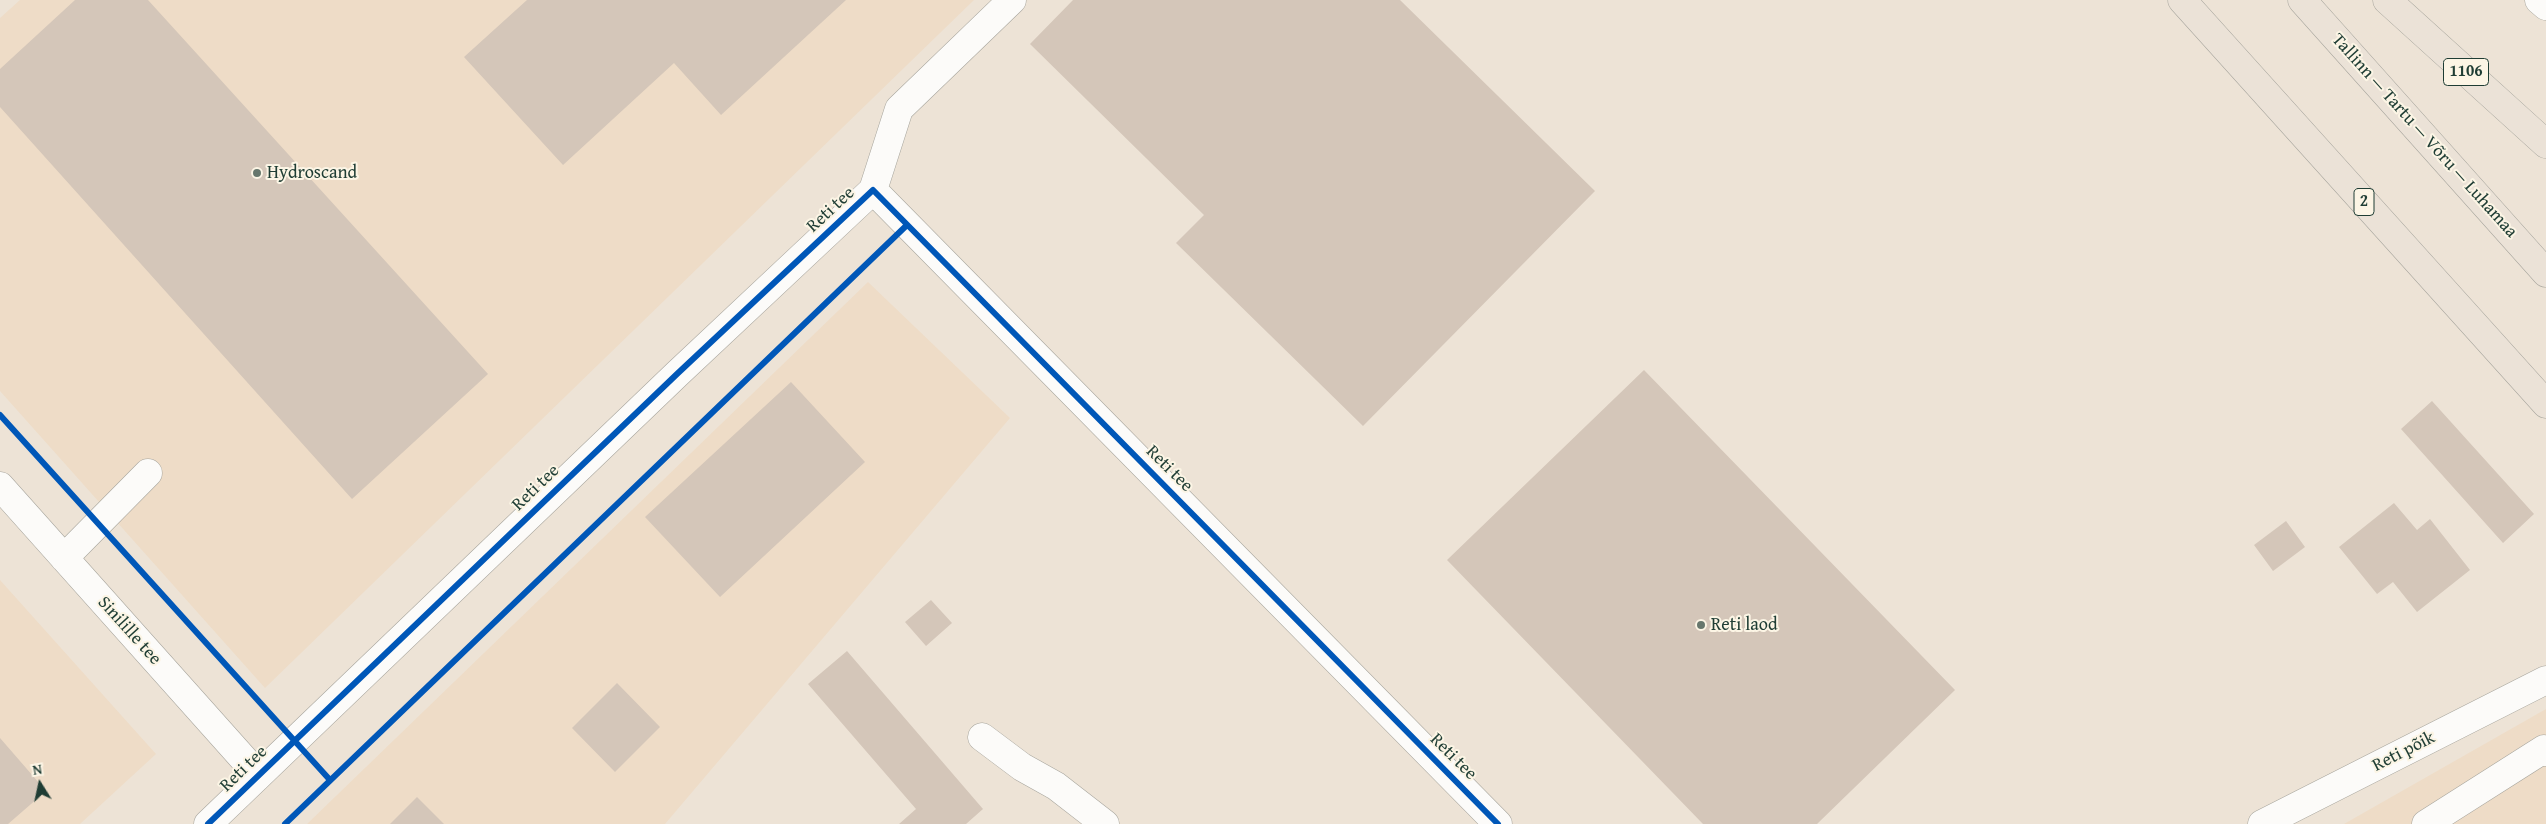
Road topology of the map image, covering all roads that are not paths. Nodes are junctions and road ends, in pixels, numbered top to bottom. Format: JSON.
{"nodes":[{"id":1,"x":1012,"y":0,"type":"edge"},
{"id":2,"x":2182,"y":0,"type":"edge"},
{"id":3,"x":2302,"y":0,"type":"edge"},
{"id":4,"x":2387,"y":0,"type":"edge"},
{"id":5,"x":2539,"y":0,"type":"edge"},
{"id":6,"x":2546,"y":6,"type":"edge"},
{"id":7,"x":2546,"y":144,"type":"edge"},
{"id":8,"x":873,"y":190,"type":"junction"},
{"id":9,"x":2546,"y":273,"type":"edge"},
{"id":10,"x":2546,"y":404,"type":"edge"},
{"id":11,"x":148,"y":473,"type":"dead end"},
{"id":12,"x":0,"y":486,"type":"edge"},
{"id":13,"x":64,"y":558,"type":"junction"},
{"id":14,"x":2546,"y":680,"type":"edge"},
{"id":15,"x":982,"y":737,"type":"dead end"},
{"id":16,"x":2546,"y":752,"type":"edge"},
{"id":17,"x":258,"y":775,"type":"junction"},
{"id":18,"x":208,"y":824,"type":"edge"},
{"id":19,"x":1105,"y":824,"type":"edge"},
{"id":20,"x":1498,"y":824,"type":"edge"},
{"id":21,"x":2262,"y":824,"type":"edge"},
{"id":22,"x":2426,"y":824,"type":"edge"}],
"edges":[{"from":1,"to":8,"type":"street"},
{"from":2,"to":10,"type":"highway","number":"2"},
{"from":3,"to":9,"type":"highway","name":"Tallinn — Tartu — Võru — Luhamaa"},
{"from":4,"to":7,"type":"highway","number":"1106"},
{"from":5,"to":6,"type":"street"},
{"from":8,"to":17,"type":"street","name":"Reti tee"},
{"from":8,"to":20,"type":"street","name":"Reti tee"},
{"from":11,"to":13,"type":"street"},
{"from":12,"to":13,"type":"street","name":"Sinilille tee"},
{"from":13,"to":17,"type":"street","name":"Sinilille tee"},
{"from":14,"to":21,"type":"street","name":"Reti põik"},
{"from":15,"to":19,"type":"street"},
{"from":16,"to":22,"type":"street"},
{"from":17,"to":18,"type":"street","name":"Reti tee"}]}
